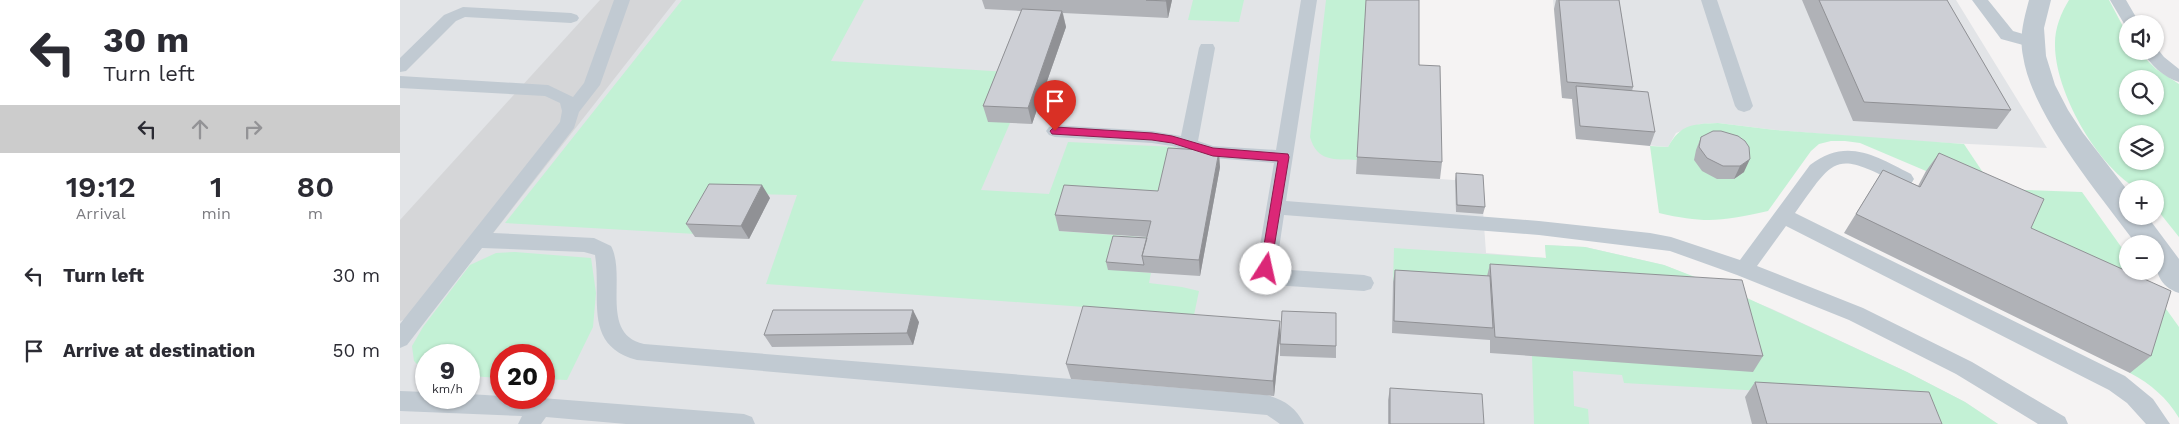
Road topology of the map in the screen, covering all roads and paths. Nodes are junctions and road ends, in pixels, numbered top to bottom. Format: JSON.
{"nodes":[{"id":1,"x":622,"y":0,"type":"edge"},
{"id":2,"x":1309,"y":0,"type":"edge"},
{"id":3,"x":1709,"y":0,"type":"edge"},
{"id":4,"x":1980,"y":0,"type":"edge"},
{"id":5,"x":2040,"y":0,"type":"edge"},
{"id":6,"x":2118,"y":0,"type":"edge"},
{"id":7,"x":2127,"y":15,"type":"edge"},
{"id":8,"x":571,"y":18,"type":"dead end"},
{"id":9,"x":2034,"y":43,"type":"junction"},
{"id":10,"x":1207,"y":48,"type":"dead end"},
{"id":11,"x":2158,"y":60,"type":"edge"},
{"id":12,"x":400,"y":67,"type":"edge"},
{"id":13,"x":2179,"y":77,"type":"edge"},
{"id":14,"x":400,"y":82,"type":"edge"},
{"id":15,"x":1744,"y":106,"type":"dead end"},
{"id":16,"x":571,"y":111,"type":"junction"},
{"id":17,"x":1055,"y":131,"type":"dead end"},
{"id":18,"x":1188,"y":145,"type":"junction"},
{"id":19,"x":1284,"y":157,"type":"junction"},
{"id":20,"x":1905,"y":179,"type":"edge"},
{"id":21,"x":2119,"y":199,"type":"edge"},
{"id":22,"x":1277,"y":207,"type":"junction"},
{"id":23,"x":1783,"y":216,"type":"junction"},
{"id":24,"x":478,"y":240,"type":"junction"},
{"id":25,"x":2164,"y":260,"type":"edge"},
{"id":26,"x":1744,"y":269,"type":"junction"},
{"id":27,"x":2179,"y":281,"type":"edge"},
{"id":28,"x":1364,"y":283,"type":"dead end"},
{"id":29,"x":400,"y":339,"type":"edge"},
{"id":30,"x":400,"y":400,"type":"edge"},
{"id":31,"x":534,"y":415,"type":"edge"},
{"id":32,"x":744,"y":424,"type":"edge"},
{"id":33,"x":1293,"y":424,"type":"edge"},
{"id":34,"x":2057,"y":424,"type":"edge"},
{"id":35,"x":2159,"y":424,"type":"edge"}],
"edges":[{"from":1,"to":16,"type":"lane"},
{"from":2,"to":19,"type":"lane"},
{"from":3,"to":15,"type":"lane"},
{"from":4,"to":9,"type":"lane"},
{"from":5,"to":9,"type":"street"},
{"from":6,"to":7,"type":"lane"},
{"from":8,"to":12,"type":"lane"},
{"from":9,"to":21,"type":"street"},
{"from":10,"to":18,"type":"lane"},
{"from":11,"to":13,"type":"lane"},
{"from":14,"to":16,"type":"lane"},
{"from":16,"to":24,"type":"lane"},
{"from":17,"to":18,"type":"lane"},
{"from":18,"to":19,"type":"lane"},
{"from":19,"to":22,"type":"lane"},
{"from":20,"to":23,"type":"lane"},
{"from":22,"to":26,"type":"lane"},
{"from":22,"to":28,"type":"lane"},
{"from":23,"to":26,"type":"lane"},
{"from":23,"to":35,"type":"lane"},
{"from":24,"to":29,"type":"lane"},
{"from":24,"to":33,"type":"lane"},
{"from":25,"to":27,"type":"street"},
{"from":26,"to":34,"type":"lane"},
{"from":30,"to":31,"type":"lane"},
{"from":31,"to":32,"type":"lane"}]}
